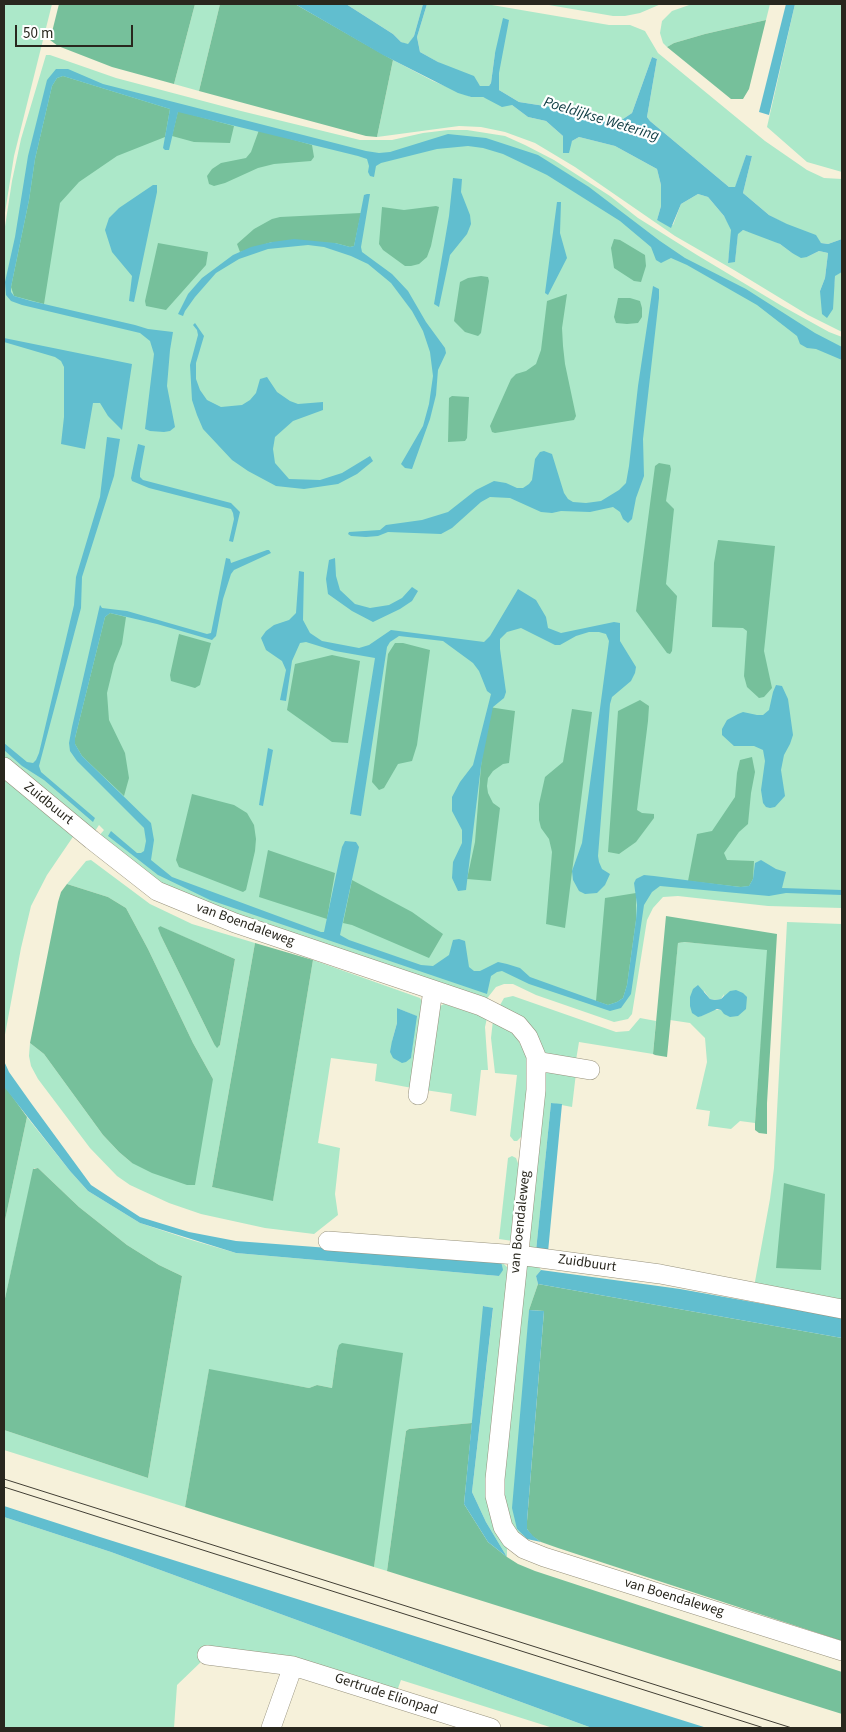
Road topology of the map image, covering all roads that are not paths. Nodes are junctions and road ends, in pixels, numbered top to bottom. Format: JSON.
{"nodes":[{"id":1,"x":4,"y":767,"type":"edge"},
{"id":2,"x":92,"y":840,"type":"joint"},
{"id":3,"x":433,"y":990,"type":"junction"},
{"id":4,"x":536,"y":1061,"type":"junction"},
{"id":5,"x":590,"y":1070,"type":"dead end"},
{"id":6,"x":418,"y":1095,"type":"dead end"},
{"id":7,"x":328,"y":1241,"type":"dead end"},
{"id":8,"x":518,"y":1255,"type":"junction"},
{"id":9,"x":842,"y":1309,"type":"edge"},
{"id":10,"x":842,"y":1651,"type":"edge"},
{"id":11,"x":207,"y":1655,"type":"dead end"},
{"id":12,"x":293,"y":1666,"type":"junction"},
{"id":13,"x":483,"y":1727,"type":"edge"},
{"id":14,"x":270,"y":1728,"type":"edge"}],
"edges":[{"from":1,"to":2,"type":"street","name":"Zuidbuurt"},
{"from":2,"to":3,"type":"street","name":"van Boendaleweg"},
{"from":3,"to":4,"type":"street","name":"van Boendaleweg"},
{"from":3,"to":6,"type":"street"},
{"from":4,"to":5,"type":"street"},
{"from":4,"to":8,"type":"street","name":"van Boendaleweg"},
{"from":7,"to":8,"type":"street","name":"Zuidbuurt"},
{"from":8,"to":9,"type":"street","name":"Zuidbuurt"},
{"from":8,"to":10,"type":"street","name":"van Boendaleweg"},
{"from":11,"to":12,"type":"street","name":"Gertrude Elionpad"},
{"from":12,"to":13,"type":"street","name":"Gertrude Elionpad"},
{"from":12,"to":14,"type":"street"}]}
